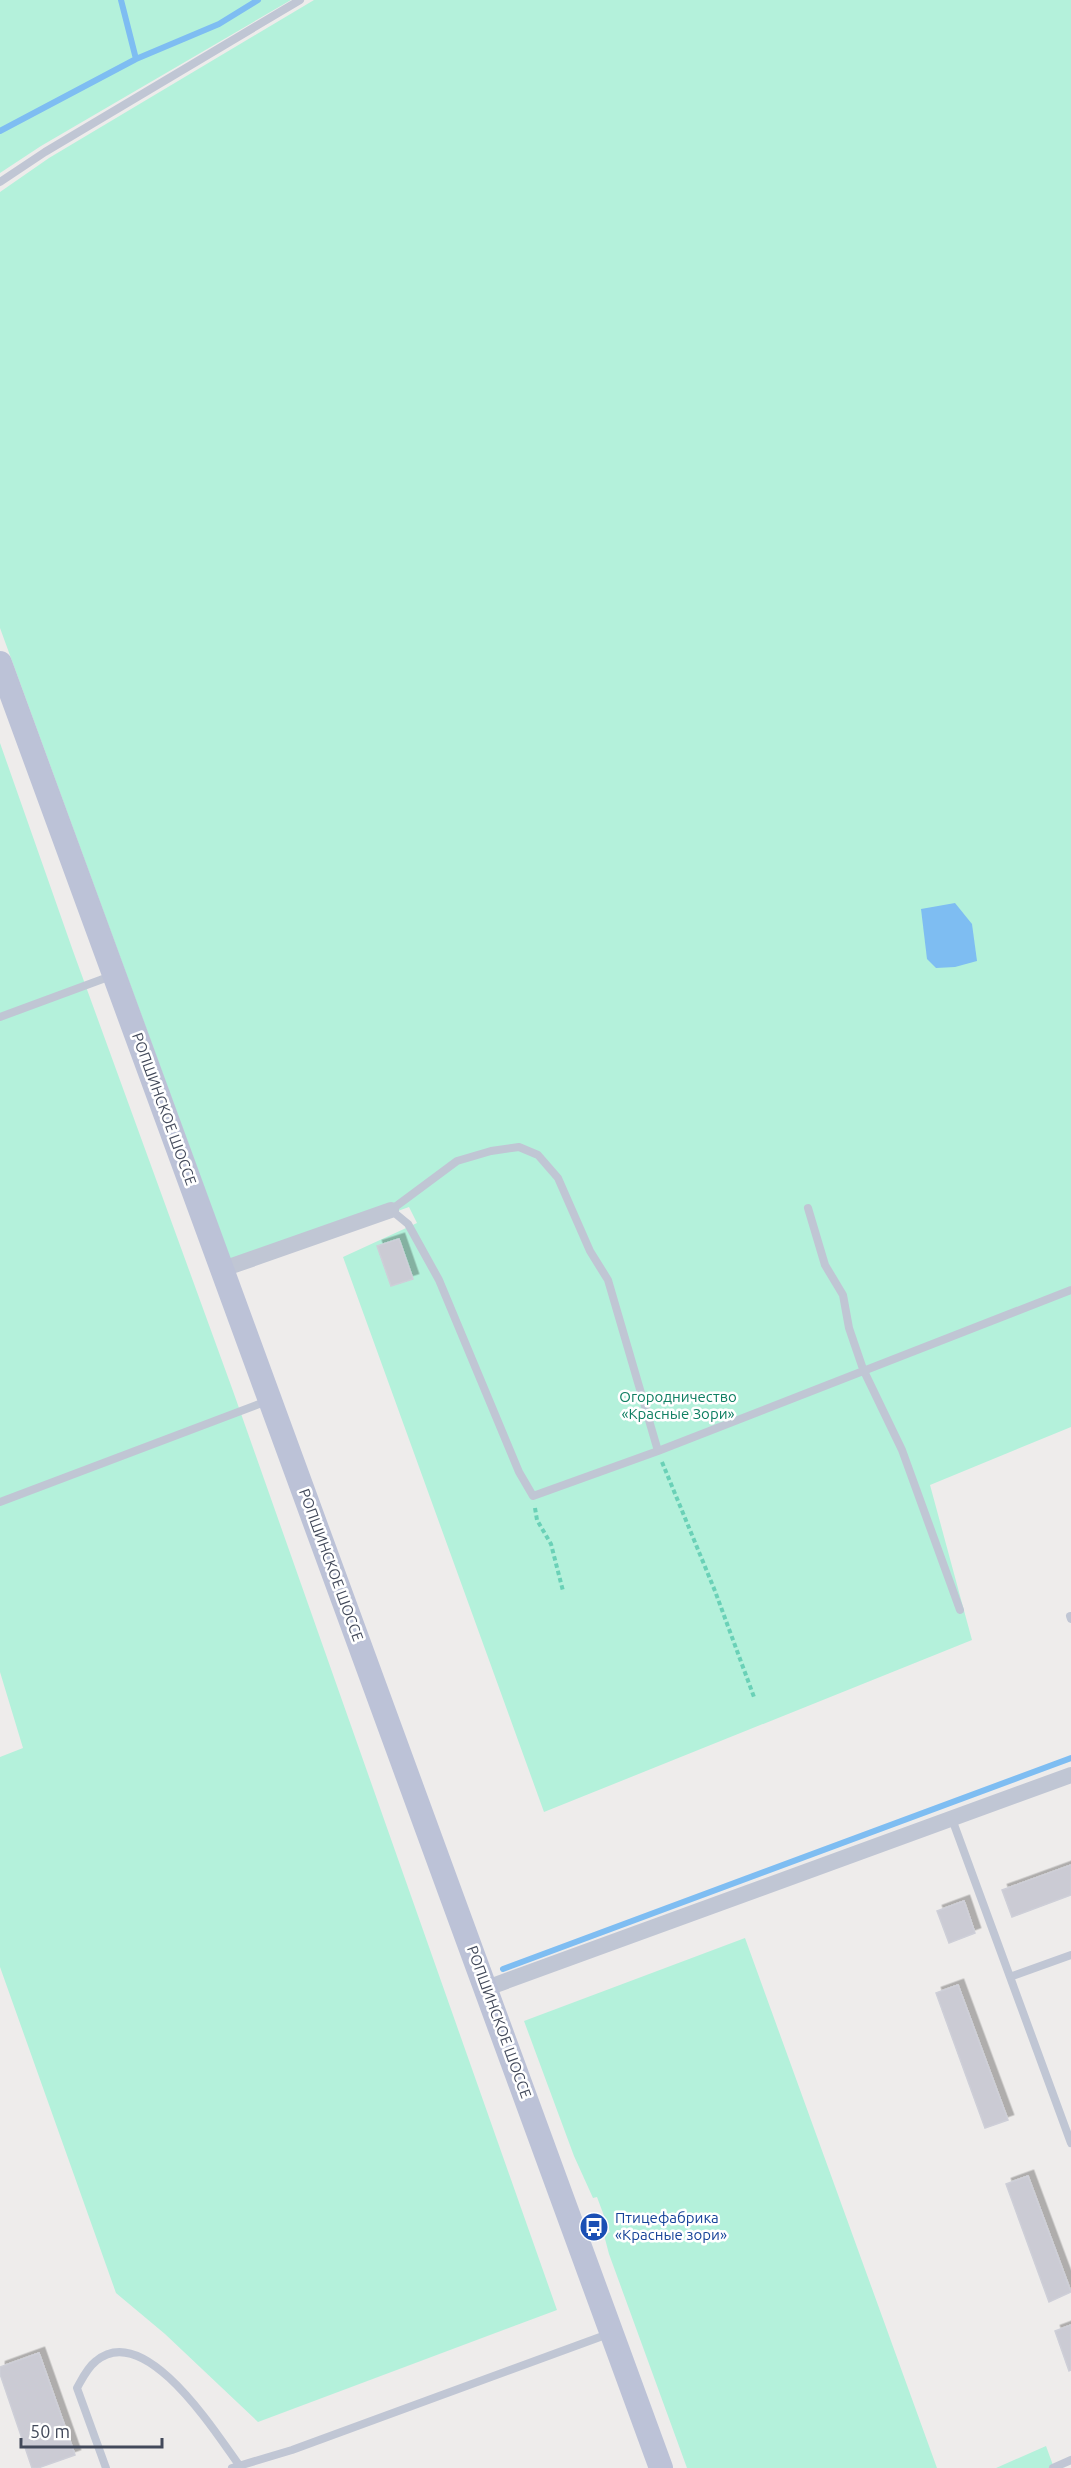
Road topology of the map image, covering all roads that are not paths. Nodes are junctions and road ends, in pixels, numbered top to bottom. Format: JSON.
{"nodes":[{"id":1,"x":300,"y":0,"type":"edge"},
{"id":2,"x":0,"y":182,"type":"edge"},
{"id":3,"x":0,"y":663,"type":"edge"},
{"id":4,"x":114,"y":974,"type":"junction"},
{"id":5,"x":0,"y":1017,"type":"edge"},
{"id":6,"x":808,"y":1208,"type":"dead end"},
{"id":7,"x":391,"y":1209,"type":"junction"},
{"id":8,"x":223,"y":1269,"type":"junction"},
{"id":9,"x":1071,"y":1290,"type":"edge"},
{"id":10,"x":863,"y":1369,"type":"junction"},
{"id":11,"x":271,"y":1400,"type":"junction"},
{"id":12,"x":658,"y":1450,"type":"junction"},
{"id":13,"x":0,"y":1502,"type":"edge"},
{"id":14,"x":960,"y":1610,"type":"dead end"},
{"id":15,"x":1071,"y":1775,"type":"edge"},
{"id":16,"x":952,"y":1819,"type":"junction"},
{"id":17,"x":1071,"y":1955,"type":"edge"},
{"id":18,"x":1010,"y":1977,"type":"junction"},
{"id":19,"x":487,"y":1988,"type":"junction"},
{"id":20,"x":1071,"y":2143,"type":"edge"},
{"id":21,"x":611,"y":2333,"type":"junction"},
{"id":22,"x":1071,"y":2460,"type":"edge"},
{"id":23,"x":236,"y":2467,"type":"edge"},
{"id":24,"x":106,"y":2468,"type":"edge"},
{"id":25,"x":661,"y":2468,"type":"edge"},
{"id":26,"x":1053,"y":2468,"type":"edge"}],
"edges":[{"from":1,"to":2,"type":"lane"},
{"from":3,"to":4,"type":"main road","name":"РОПШИНСКОЕ ШОССЕ"},
{"from":4,"to":5,"type":"lane"},
{"from":4,"to":8,"type":"main road","name":"РОПШИНСКОЕ ШОССЕ"},
{"from":6,"to":10,"type":"lane"},
{"from":7,"to":8,"type":"street"},
{"from":7,"to":12,"type":"lane"},
{"from":7,"to":12,"type":"lane"},
{"from":8,"to":11,"type":"main road","name":"РОПШИНСКОЕ ШОССЕ"},
{"from":9,"to":10,"type":"lane"},
{"from":10,"to":12,"type":"lane"},
{"from":10,"to":14,"type":"lane"},
{"from":11,"to":13,"type":"lane"},
{"from":11,"to":19,"type":"main road","name":"РОПШИНСКОЕ ШОССЕ"},
{"from":15,"to":16,"type":"street"},
{"from":16,"to":18,"type":"lane"},
{"from":16,"to":19,"type":"street"},
{"from":17,"to":18,"type":"lane"},
{"from":18,"to":20,"type":"lane"},
{"from":19,"to":21,"type":"main road","name":"РОПШИНСКОЕ ШОССЕ"},
{"from":21,"to":23,"type":"lane"},
{"from":21,"to":25,"type":"main road","name":"РОПШИНСКОЕ ШОССЕ"},
{"from":22,"to":26,"type":"lane"},
{"from":23,"to":24,"type":"lane"}]}
